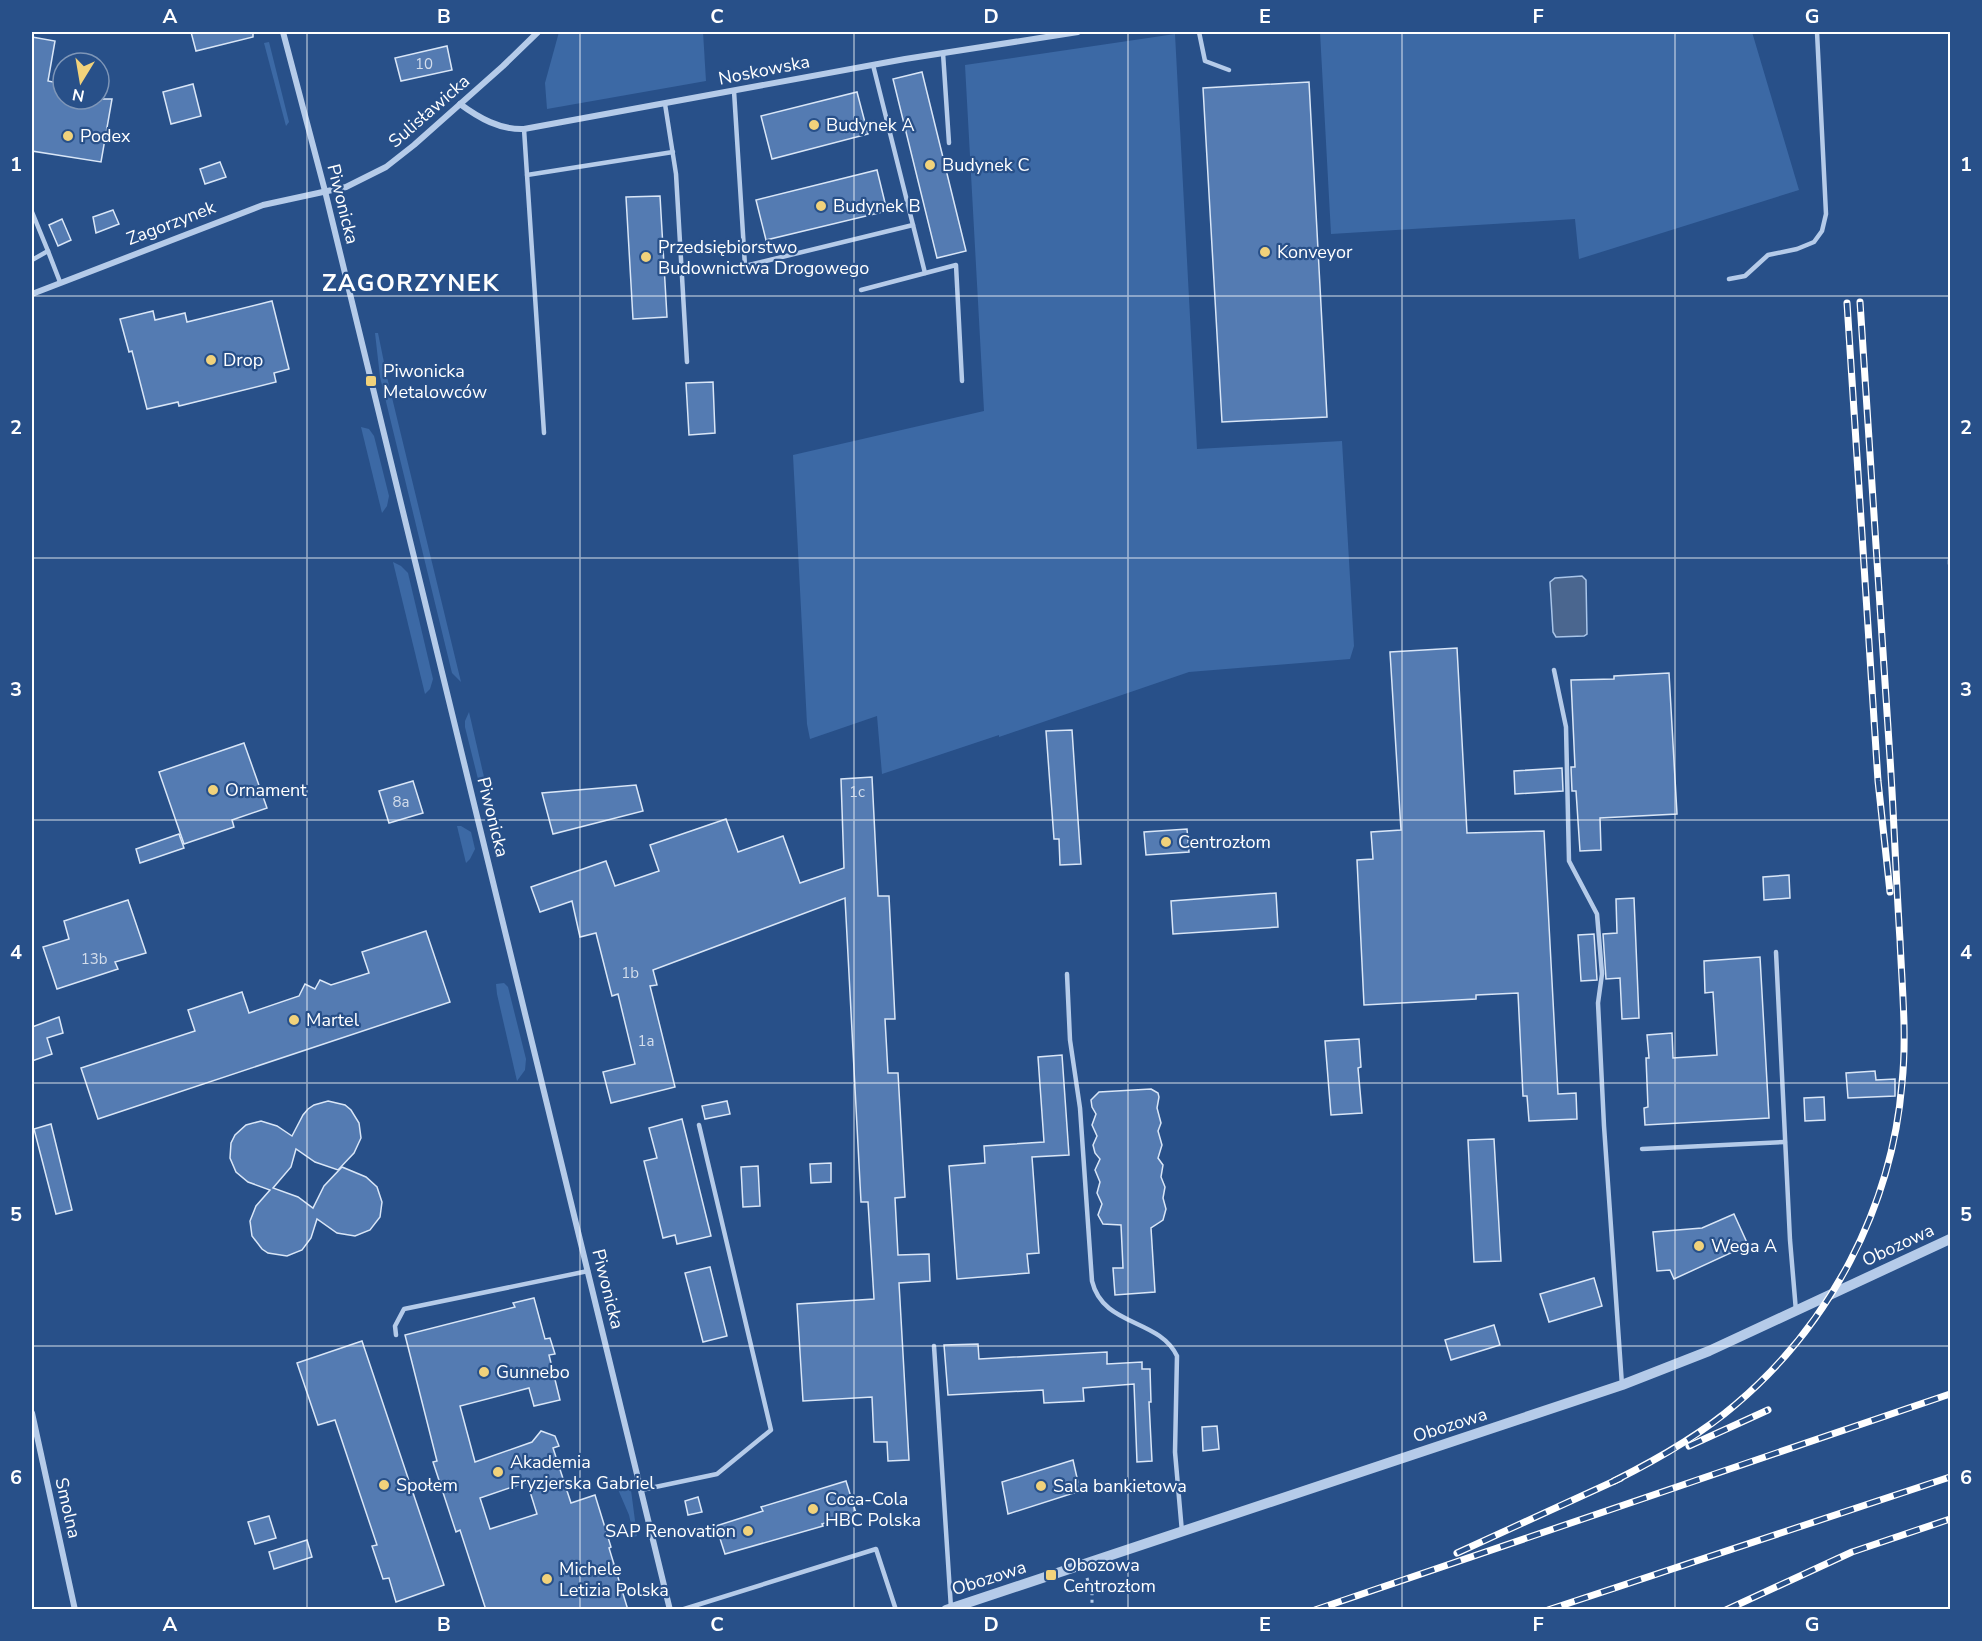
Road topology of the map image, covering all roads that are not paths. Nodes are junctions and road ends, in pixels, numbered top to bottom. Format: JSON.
{"nodes":[{"id":1,"x":283,"y":32,"type":"edge"},
{"id":2,"x":538,"y":32,"type":"edge"},
{"id":3,"x":1078,"y":32,"type":"edge"},
{"id":4,"x":1199,"y":32,"type":"edge"},
{"id":5,"x":1817,"y":32,"type":"edge"},
{"id":6,"x":944,"y":53,"type":"junction"},
{"id":7,"x":873,"y":65,"type":"junction"},
{"id":8,"x":1230,"y":70,"type":"dead end"},
{"id":9,"x":734,"y":91,"type":"junction"},
{"id":10,"x":460,"y":104,"type":"junction"},
{"id":11,"x":665,"y":104,"type":"junction"},
{"id":12,"x":524,"y":129,"type":"junction"},
{"id":13,"x":949,"y":143,"type":"dead end"},
{"id":14,"x":673,"y":152,"type":"junction"},
{"id":15,"x":527,"y":175,"type":"junction"},
{"id":16,"x":325,"y":191,"type":"junction"},
{"id":17,"x":32,"y":213,"type":"edge"},
{"id":18,"x":913,"y":225,"type":"junction"},
{"id":19,"x":48,"y":250,"type":"junction"},
{"id":20,"x":32,"y":260,"type":"edge"},
{"id":21,"x":925,"y":273,"type":"junction"},
{"id":22,"x":1729,"y":279,"type":"dead end"},
{"id":23,"x":60,"y":282,"type":"junction"},
{"id":24,"x":861,"y":290,"type":"dead end"},
{"id":25,"x":32,"y":294,"type":"edge"},
{"id":26,"x":687,"y":362,"type":"dead end"},
{"id":27,"x":962,"y":381,"type":"dead end"},
{"id":28,"x":544,"y":433,"type":"dead end"},
{"id":29,"x":1554,"y":670,"type":"dead end"},
{"id":30,"x":1776,"y":952,"type":"dead end"},
{"id":31,"x":1067,"y":974,"type":"dead end"},
{"id":32,"x":699,"y":1125,"type":"dead end"},
{"id":33,"x":1785,"y":1142,"type":"junction"},
{"id":34,"x":1642,"y":1149,"type":"dead end"},
{"id":35,"x":1950,"y":1239,"type":"edge"},
{"id":36,"x":588,"y":1271,"type":"junction"},
{"id":37,"x":1796,"y":1311,"type":"junction"},
{"id":38,"x":396,"y":1335,"type":"dead end"},
{"id":39,"x":934,"y":1346,"type":"dead end"},
{"id":40,"x":1622,"y":1385,"type":"junction"},
{"id":41,"x":32,"y":1413,"type":"edge"},
{"id":42,"x":642,"y":1490,"type":"junction"},
{"id":43,"x":1182,"y":1532,"type":"junction"},
{"id":44,"x":949,"y":1609,"type":"edge"},
{"id":45,"x":75,"y":1610,"type":"edge"},
{"id":46,"x":670,"y":1610,"type":"edge"},
{"id":47,"x":681,"y":1610,"type":"edge"},
{"id":48,"x":896,"y":1610,"type":"edge"}],
"edges":[{"from":1,"to":16,"type":"street","name":"Piwonicka"},
{"from":2,"to":10,"type":"street","name":"Sulisławicka"},
{"from":3,"to":6,"type":"street","name":"Noskowska"},
{"from":4,"to":8,"type":"lane"},
{"from":5,"to":22,"type":"lane"},
{"from":6,"to":7,"type":"street","name":"Noskowska"},
{"from":6,"to":13,"type":"lane"},
{"from":7,"to":9,"type":"street","name":"Noskowska"},
{"from":7,"to":18,"type":"lane"},
{"from":9,"to":11,"type":"street","name":"Noskowska"},
{"from":9,"to":18,"type":"lane"},
{"from":10,"to":12,"type":"street","name":"Noskowska"},
{"from":10,"to":16,"type":"street","name":"Sulisławicka"},
{"from":11,"to":12,"type":"street","name":"Noskowska"},
{"from":11,"to":14,"type":"lane"},
{"from":12,"to":15,"type":"lane"},
{"from":14,"to":15,"type":"lane"},
{"from":14,"to":26,"type":"lane"},
{"from":15,"to":28,"type":"lane"},
{"from":16,"to":23,"type":"street","name":"Zagorzynek"},
{"from":16,"to":36,"type":"street","name":"Piwonicka"},
{"from":17,"to":19,"type":"lane"},
{"from":18,"to":21,"type":"lane"},
{"from":19,"to":20,"type":"lane"},
{"from":19,"to":23,"type":"lane"},
{"from":21,"to":24,"type":"lane"},
{"from":21,"to":27,"type":"lane"},
{"from":23,"to":25,"type":"street","name":"Zagorzynek"},
{"from":29,"to":40,"type":"lane"},
{"from":30,"to":33,"type":"lane"},
{"from":31,"to":43,"type":"lane"},
{"from":32,"to":42,"type":"lane"},
{"from":33,"to":34,"type":"lane"},
{"from":33,"to":37,"type":"lane"},
{"from":35,"to":37,"type":"street","name":"Obozowa"},
{"from":36,"to":38,"type":"lane"},
{"from":36,"to":42,"type":"street","name":"Piwonicka"},
{"from":37,"to":40,"type":"street","name":"Obozowa"},
{"from":39,"to":44,"type":"lane"},
{"from":40,"to":43,"type":"street","name":"Obozowa"},
{"from":41,"to":45,"type":"street","name":"Smolna"},
{"from":42,"to":46,"type":"street","name":"Piwonicka"},
{"from":43,"to":44,"type":"street","name":"Obozowa"},
{"from":47,"to":48,"type":"lane"}]}
